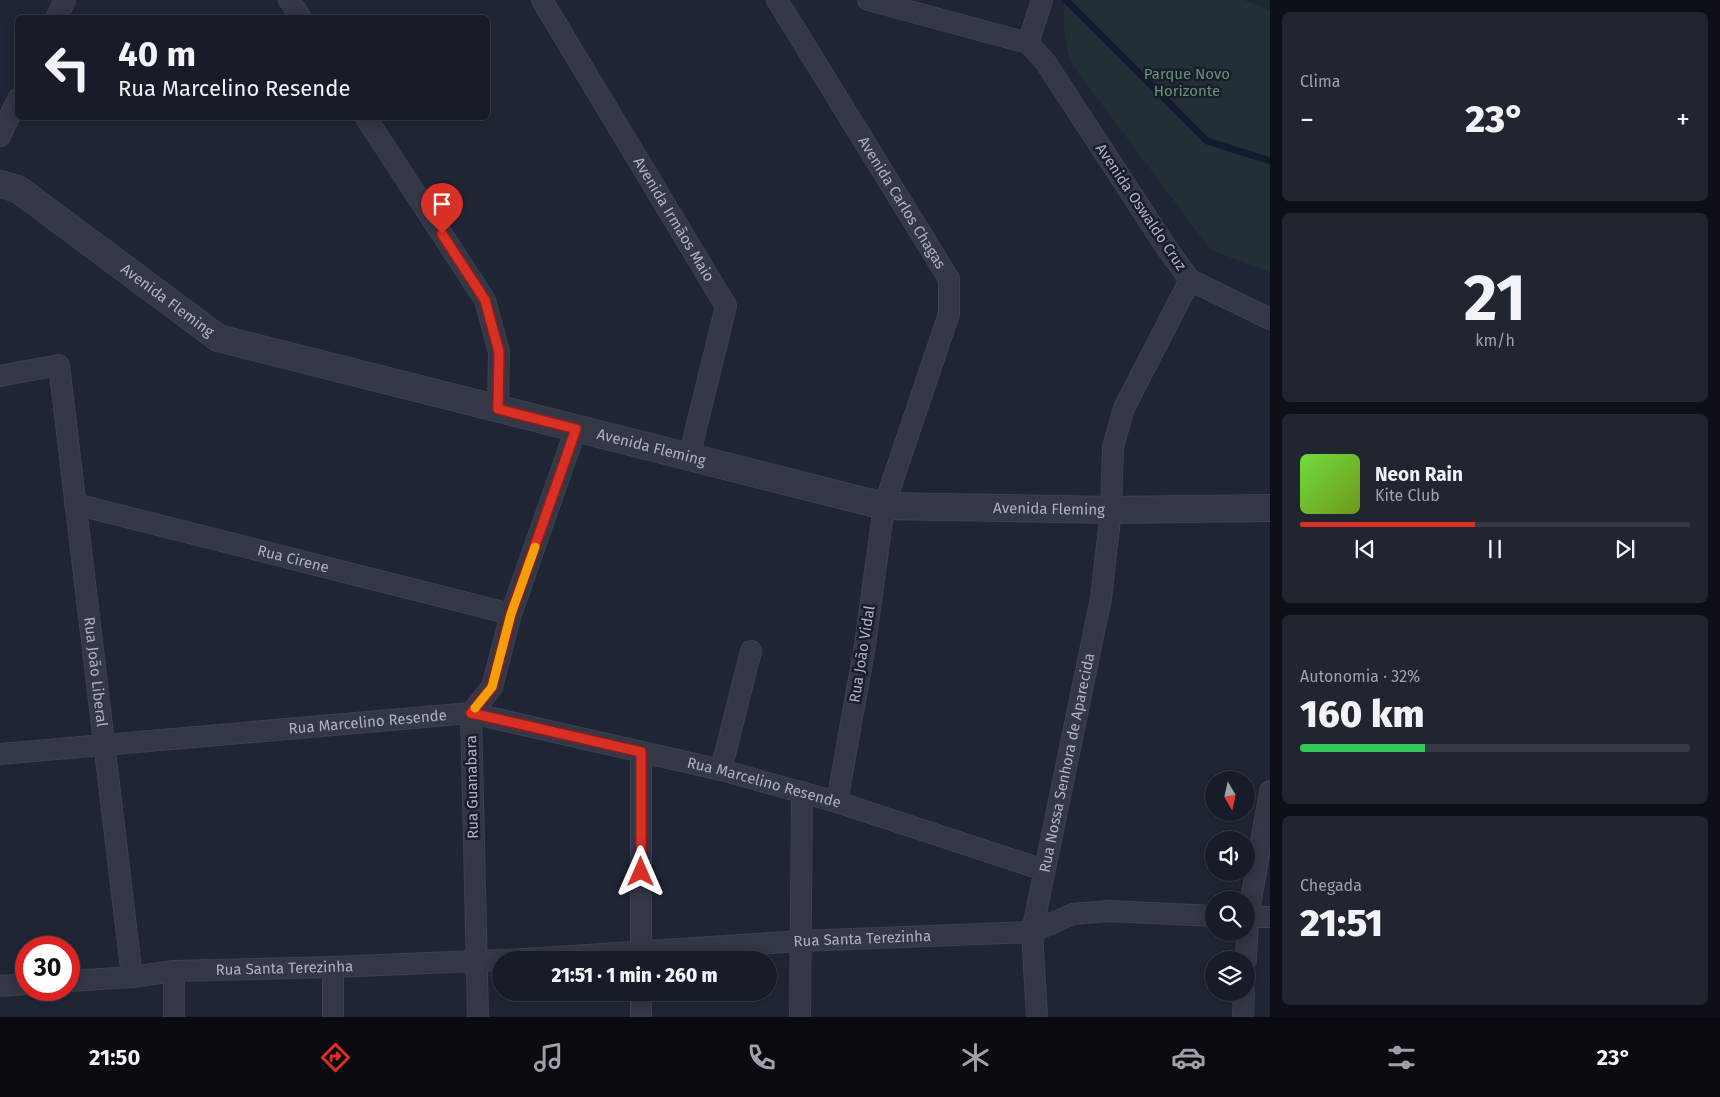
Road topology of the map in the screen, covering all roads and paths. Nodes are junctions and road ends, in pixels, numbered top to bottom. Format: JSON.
{"nodes":[{"id":1,"x":65,"y":0,"type":"edge"},
{"id":2,"x":289,"y":0,"type":"edge"},
{"id":3,"x":542,"y":0,"type":"edge"},
{"id":4,"x":777,"y":0,"type":"edge"},
{"id":5,"x":868,"y":0,"type":"edge"},
{"id":6,"x":1042,"y":0,"type":"edge"},
{"id":7,"x":58,"y":15,"type":"edge"},
{"id":8,"x":299,"y":15,"type":"edge"},
{"id":9,"x":1028,"y":43,"type":"junction"},
{"id":10,"x":15,"y":105,"type":"edge"},
{"id":11,"x":367,"y":120,"type":"edge"},
{"id":12,"x":0,"y":136,"type":"edge"},
{"id":13,"x":0,"y":184,"type":"edge"},
{"id":14,"x":1190,"y":280,"type":"junction"},
{"id":15,"x":1270,"y":319,"type":"edge"},
{"id":16,"x":0,"y":376,"type":"edge"},
{"id":17,"x":498,"y":409,"type":"junction"},
{"id":18,"x":576,"y":429,"type":"junction"},
{"id":19,"x":689,"y":457,"type":"junction"},
{"id":20,"x":75,"y":504,"type":"junction"},
{"id":21,"x":884,"y":506,"type":"junction"},
{"id":22,"x":1270,"y":508,"type":"edge"},
{"id":23,"x":1111,"y":510,"type":"junction"},
{"id":24,"x":511,"y":614,"type":"junction"},
{"id":25,"x":751,"y":651,"type":"dead end"},
{"id":26,"x":471,"y":713,"type":"junction"},
{"id":27,"x":104,"y":744,"type":"junction"},
{"id":28,"x":641,"y":752,"type":"junction"},
{"id":29,"x":0,"y":754,"type":"edge"},
{"id":30,"x":722,"y":770,"type":"junction"},
{"id":31,"x":1270,"y":791,"type":"edge"},
{"id":32,"x":802,"y":792,"type":"junction"},
{"id":33,"x":837,"y":802,"type":"junction"},
{"id":34,"x":1044,"y":870,"type":"junction"},
{"id":35,"x":1252,"y":891,"type":"edge"},
{"id":36,"x":1205,"y":916,"type":"edge"},
{"id":37,"x":1255,"y":917,"type":"edge"},
{"id":38,"x":1270,"y":918,"type":"edge"},
{"id":39,"x":1032,"y":932,"type":"junction"},
{"id":40,"x":801,"y":941,"type":"junction"},
{"id":41,"x":641,"y":951,"type":"edge"},
{"id":42,"x":694,"y":951,"type":"edge"},
{"id":43,"x":492,"y":961,"type":"edge"},
{"id":44,"x":476,"y":962,"type":"junction"},
{"id":45,"x":333,"y":967,"type":"junction"},
{"id":46,"x":174,"y":971,"type":"junction"},
{"id":47,"x":132,"y":977,"type":"junction"},
{"id":48,"x":80,"y":981,"type":"edge"},
{"id":49,"x":15,"y":985,"type":"edge"},
{"id":50,"x":0,"y":986,"type":"edge"},
{"id":51,"x":641,"y":1001,"type":"edge"},
{"id":52,"x":1244,"y":1001,"type":"edge"},
{"id":53,"x":174,"y":1017,"type":"edge"},
{"id":54,"x":333,"y":1017,"type":"edge"},
{"id":55,"x":478,"y":1017,"type":"edge"},
{"id":56,"x":642,"y":1017,"type":"edge"},
{"id":57,"x":800,"y":1017,"type":"edge"},
{"id":58,"x":1036,"y":1017,"type":"edge"},
{"id":59,"x":1243,"y":1017,"type":"edge"}],
"edges":[{"from":1,"to":7,"type":"street"},
{"from":2,"to":8,"type":"street"},
{"from":3,"to":19,"type":"street","name":"Avenida Irmãos Maio"},
{"from":4,"to":21,"type":"street","name":"Avenida Carlos Chagas"},
{"from":5,"to":9,"type":"street"},
{"from":6,"to":9,"type":"street"},
{"from":9,"to":14,"type":"street","name":"Avenida Oswaldo Cruz"},
{"from":10,"to":12,"type":"street"},
{"from":11,"to":17,"type":"street"},
{"from":13,"to":17,"type":"street","name":"Avenida Fleming"},
{"from":14,"to":15,"type":"street"},
{"from":14,"to":23,"type":"street","name":"Avenida Oswaldo Cruz"},
{"from":16,"to":20,"type":"street","name":"Rua João Liberal"},
{"from":17,"to":18,"type":"street","name":"Avenida Fleming"},
{"from":18,"to":19,"type":"street","name":"Avenida Fleming"},
{"from":18,"to":24,"type":"street"},
{"from":19,"to":21,"type":"street","name":"Avenida Fleming"},
{"from":20,"to":24,"type":"street","name":"Rua Cirene"},
{"from":20,"to":27,"type":"street","name":"Rua João Liberal"},
{"from":21,"to":23,"type":"street","name":"Avenida Fleming"},
{"from":21,"to":33,"type":"street","name":"Rua João Vidal"},
{"from":22,"to":23,"type":"street","name":"Avenida Fleming"},
{"from":23,"to":34,"type":"street","name":"Rua Nossa Senhora de Aparecida"},
{"from":24,"to":26,"type":"street"},
{"from":25,"to":30,"type":"street"},
{"from":26,"to":27,"type":"street","name":"Rua Marcelino Resende"},
{"from":26,"to":28,"type":"street","name":"Rua Marcelino Resende"},
{"from":26,"to":44,"type":"street","name":"Rua Guanabara"},
{"from":27,"to":29,"type":"street","name":"Rua Marcelino Resende"},
{"from":27,"to":47,"type":"street","name":"Rua João Liberal"},
{"from":28,"to":30,"type":"street","name":"Rua Marcelino Resende"},
{"from":28,"to":41,"type":"street"},
{"from":30,"to":32,"type":"street","name":"Rua Marcelino Resende"},
{"from":31,"to":35,"type":"street"},
{"from":32,"to":33,"type":"street","name":"Rua Marcelino Resende"},
{"from":32,"to":40,"type":"street"},
{"from":33,"to":34,"type":"street","name":"Rua Marcelino Resende"},
{"from":34,"to":39,"type":"street","name":"Rua Nossa Senhora de Aparecida"},
{"from":36,"to":39,"type":"street","name":"Rua Santa Terezinha"},
{"from":37,"to":38,"type":"street"},
{"from":39,"to":40,"type":"street","name":"Rua Santa Terezinha"},
{"from":39,"to":58,"type":"street","name":"Rua Nossa Senhora de Aparecida"},
{"from":40,"to":42,"type":"street","name":"Rua Santa Terezinha"},
{"from":40,"to":57,"type":"street"},
{"from":43,"to":44,"type":"street","name":"Rua Santa Terezinha"},
{"from":44,"to":45,"type":"street","name":"Rua Santa Terezinha"},
{"from":44,"to":55,"type":"street","name":"Rua Guanabara"},
{"from":45,"to":46,"type":"street","name":"Rua Santa Terezinha"},
{"from":45,"to":54,"type":"street"},
{"from":46,"to":47,"type":"street","name":"Rua Santa Terezinha"},
{"from":46,"to":53,"type":"street"},
{"from":47,"to":48,"type":"street","name":"Rua Santa Terezinha"},
{"from":49,"to":50,"type":"street"},
{"from":51,"to":56,"type":"street"},
{"from":52,"to":59,"type":"street"}]}
